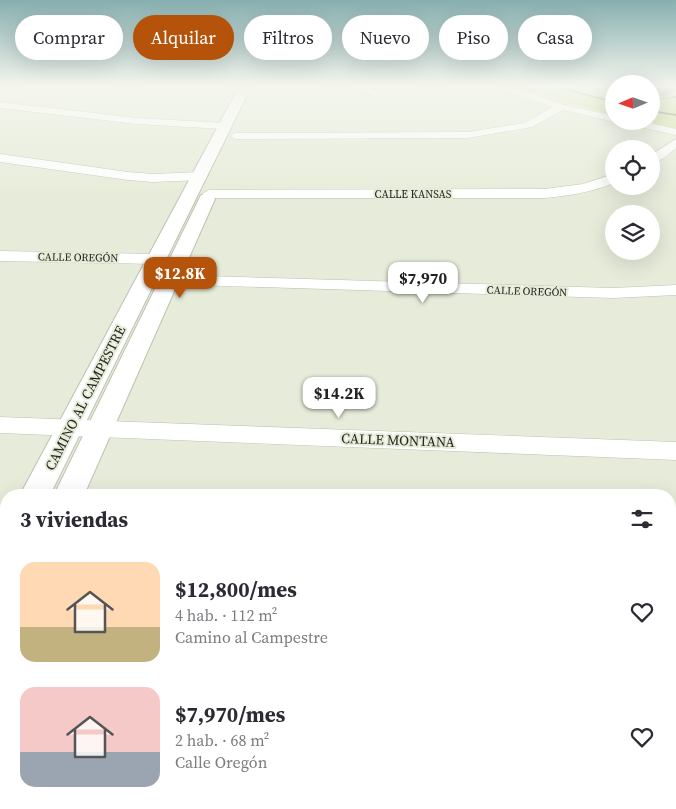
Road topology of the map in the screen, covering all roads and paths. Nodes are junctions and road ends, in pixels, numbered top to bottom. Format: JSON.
{"nodes":[{"id":1,"x":172,"y":125,"type":"edge"},
{"id":2,"x":232,"y":125,"type":"edge"},
{"id":3,"x":234,"y":125,"type":"edge"},
{"id":4,"x":526,"y":125,"type":"edge"},
{"id":5,"x":660,"y":128,"type":"edge"},
{"id":6,"x":230,"y":131,"type":"junction"},
{"id":7,"x":676,"y":132,"type":"edge"},
{"id":8,"x":676,"y":142,"type":"edge"},
{"id":9,"x":660,"y":154,"type":"edge"},
{"id":10,"x":0,"y":158,"type":"edge"},
{"id":11,"x":605,"y":181,"type":"edge"},
{"id":12,"x":204,"y":185,"type":"junction"},
{"id":13,"x":0,"y":256,"type":"edge"},
{"id":14,"x":157,"y":259,"type":"junction"},
{"id":15,"x":169,"y":280,"type":"junction"},
{"id":16,"x":676,"y":290,"type":"edge"},
{"id":17,"x":0,"y":425,"type":"edge"},
{"id":18,"x":70,"y":428,"type":"junction"},
{"id":19,"x":100,"y":429,"type":"junction"},
{"id":20,"x":676,"y":451,"type":"edge"},
{"id":21,"x":38,"y":489,"type":"edge"},
{"id":22,"x":72,"y":489,"type":"edge"}],
"edges":[{"from":1,"to":6,"type":"street"},
{"from":2,"to":6,"type":"street","name":"CAMINO AL CAMPESTRE"},
{"from":3,"to":6,"type":"street","name":"CAMINO AL CAMPESTRE"},
{"from":4,"to":6,"type":"street"},
{"from":5,"to":7,"type":"street"},
{"from":6,"to":12,"type":"street","name":"CAMINO AL CAMPESTRE"},
{"from":8,"to":9,"type":"street"},
{"from":10,"to":12,"type":"street","name":"CALLE KANSAS"},
{"from":11,"to":12,"type":"street","name":"CALLE KANSAS"},
{"from":12,"to":14,"type":"street","name":"CAMINO AL CAMPESTRE"},
{"from":12,"to":15,"type":"street","name":"CAMINO AL CAMPESTRE"},
{"from":13,"to":14,"type":"street","name":"CALLE OREGÓN"},
{"from":14,"to":18,"type":"street","name":"CAMINO AL CAMPESTRE"},
{"from":15,"to":16,"type":"street","name":"CALLE OREGÓN"},
{"from":15,"to":19,"type":"street","name":"CAMINO AL CAMPESTRE"},
{"from":17,"to":18,"type":"street","name":"CALLE MONTANA"},
{"from":18,"to":19,"type":"street","name":"CALLE MONTANA"},
{"from":18,"to":21,"type":"street","name":"CAMINO AL CAMPESTRE"},
{"from":19,"to":20,"type":"street","name":"CALLE MONTANA"},
{"from":19,"to":22,"type":"street","name":"CAMINO AL CAMPESTRE"}]}
